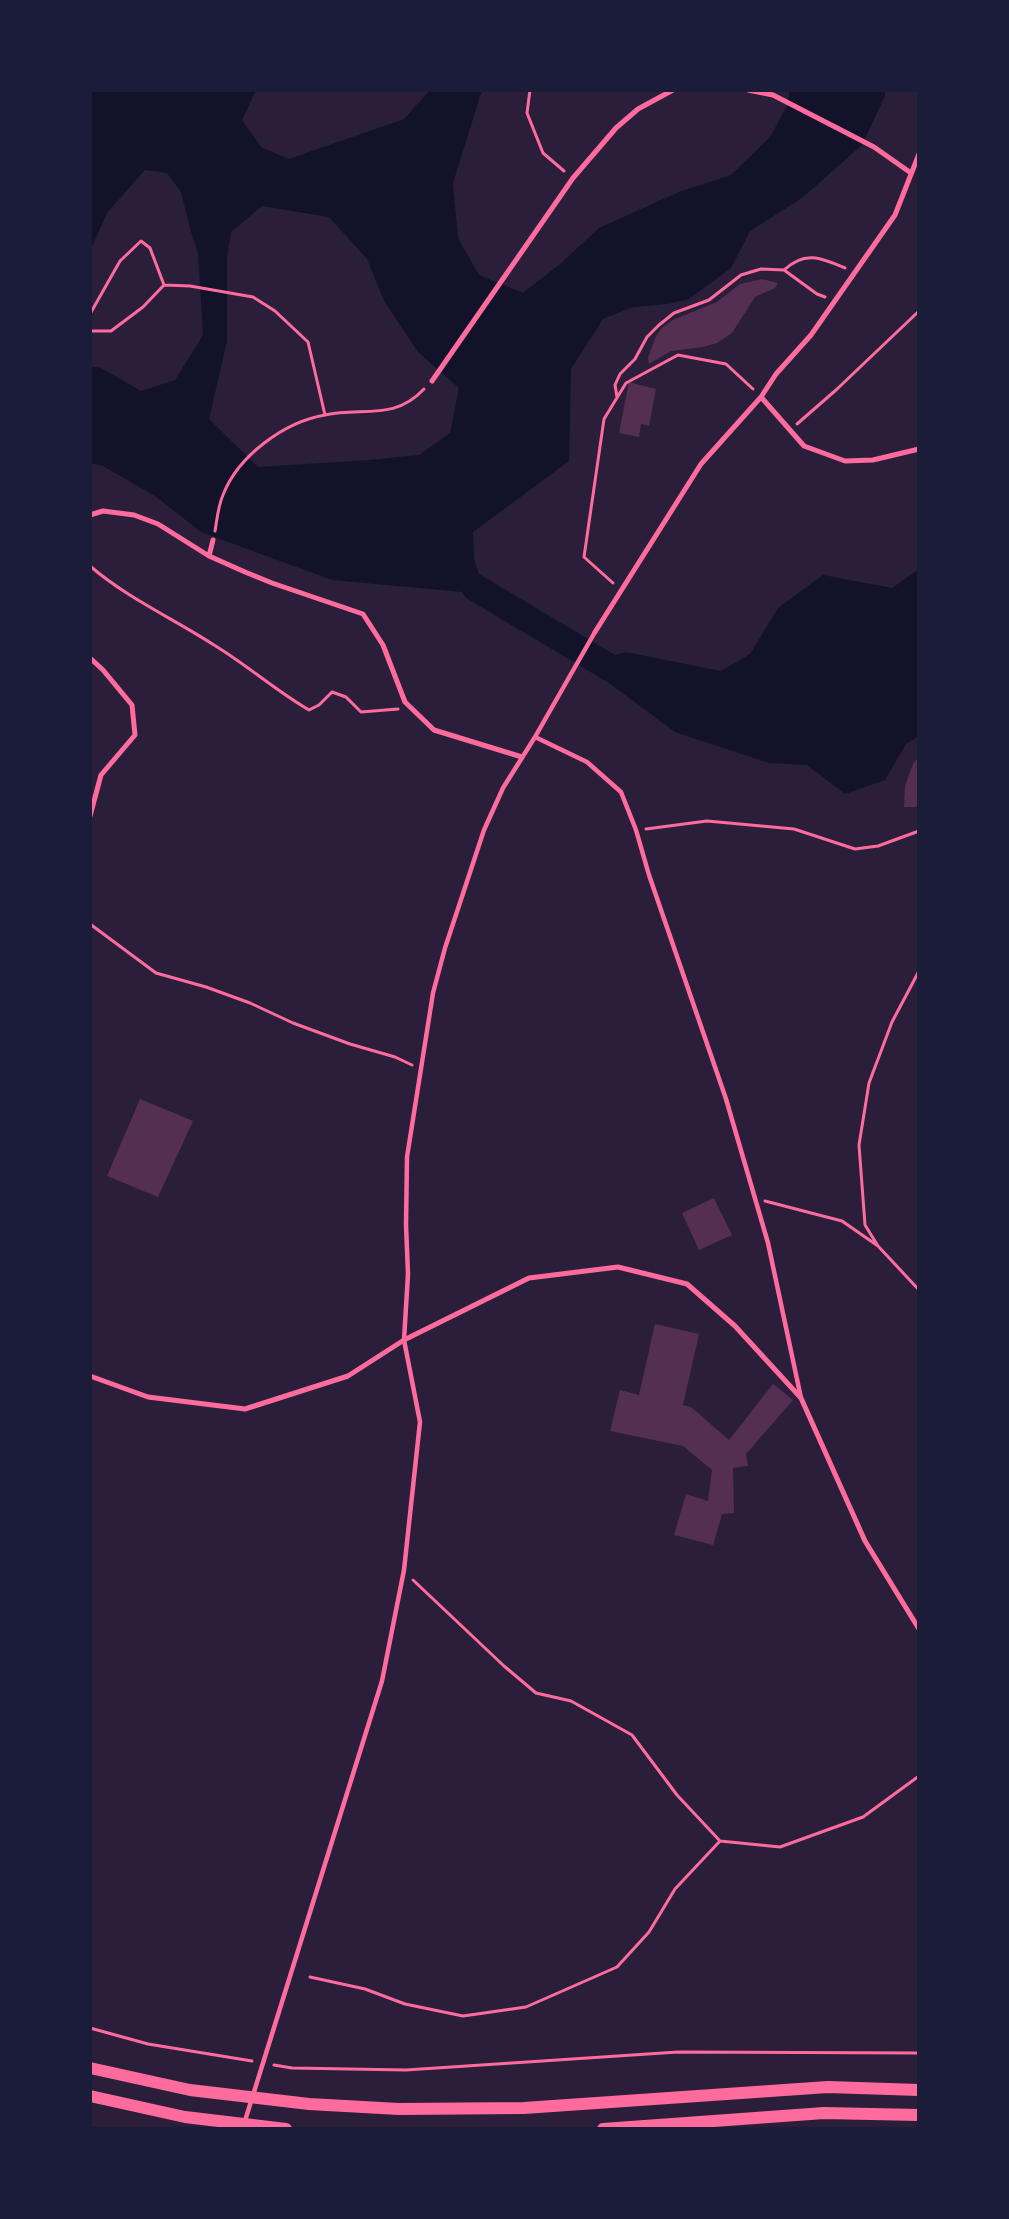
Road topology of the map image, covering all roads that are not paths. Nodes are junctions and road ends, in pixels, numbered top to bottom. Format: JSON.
{"nodes":[{"id":1,"x":673,"y":90,"type":"edge"},
{"id":2,"x":748,"y":90,"type":"edge"},
{"id":3,"x":919,"y":154,"type":"edge"},
{"id":4,"x":911,"y":173,"type":"junction"},
{"id":5,"x":432,"y":381,"type":"road end"},
{"id":6,"x":761,"y":397,"type":"junction"},
{"id":7,"x":919,"y":449,"type":"edge"},
{"id":8,"x":90,"y":515,"type":"edge"},
{"id":9,"x":213,"y":540,"type":"road end"},
{"id":10,"x":209,"y":556,"type":"junction"},
{"id":11,"x":595,"y":632,"type":"joint"},
{"id":12,"x":90,"y":658,"type":"edge"},
{"id":13,"x":535,"y":737,"type":"junction"},
{"id":14,"x":522,"y":757,"type":"junction"},
{"id":15,"x":90,"y":816,"type":"edge"},
{"id":16,"x":404,"y":1340,"type":"junction"},
{"id":17,"x":90,"y":1377,"type":"edge"},
{"id":18,"x":801,"y":1398,"type":"junction"},
{"id":19,"x":919,"y":1629,"type":"edge"},
{"id":20,"x":90,"y":2068,"type":"edge"},
{"id":21,"x":919,"y":2090,"type":"edge"},
{"id":22,"x":90,"y":2096,"type":"edge"},
{"id":23,"x":919,"y":2115,"type":"edge"},
{"id":24,"x":243,"y":2129,"type":"edge"},
{"id":25,"x":286,"y":2129,"type":"edge"},
{"id":26,"x":603,"y":2129,"type":"edge"}],
"edges":[{"from":1,"to":5,"type":"street"},
{"from":2,"to":4,"type":"street"},
{"from":3,"to":4,"type":"street"},
{"from":4,"to":6,"type":"street"},
{"from":6,"to":7,"type":"street"},
{"from":6,"to":11,"type":"street"},
{"from":8,"to":10,"type":"street"},
{"from":9,"to":10,"type":"street"},
{"from":10,"to":14,"type":"street"},
{"from":11,"to":13,"type":"lane"},
{"from":12,"to":15,"type":"street"},
{"from":13,"to":14,"type":"lane"},
{"from":13,"to":18,"type":"lane"},
{"from":14,"to":16,"type":"lane"},
{"from":16,"to":17,"type":"street"},
{"from":16,"to":18,"type":"street"},
{"from":16,"to":24,"type":"lane"},
{"from":18,"to":19,"type":"street"},
{"from":20,"to":21,"type":"main road"},
{"from":22,"to":25,"type":"main road"},
{"from":23,"to":26,"type":"main road"}]}
